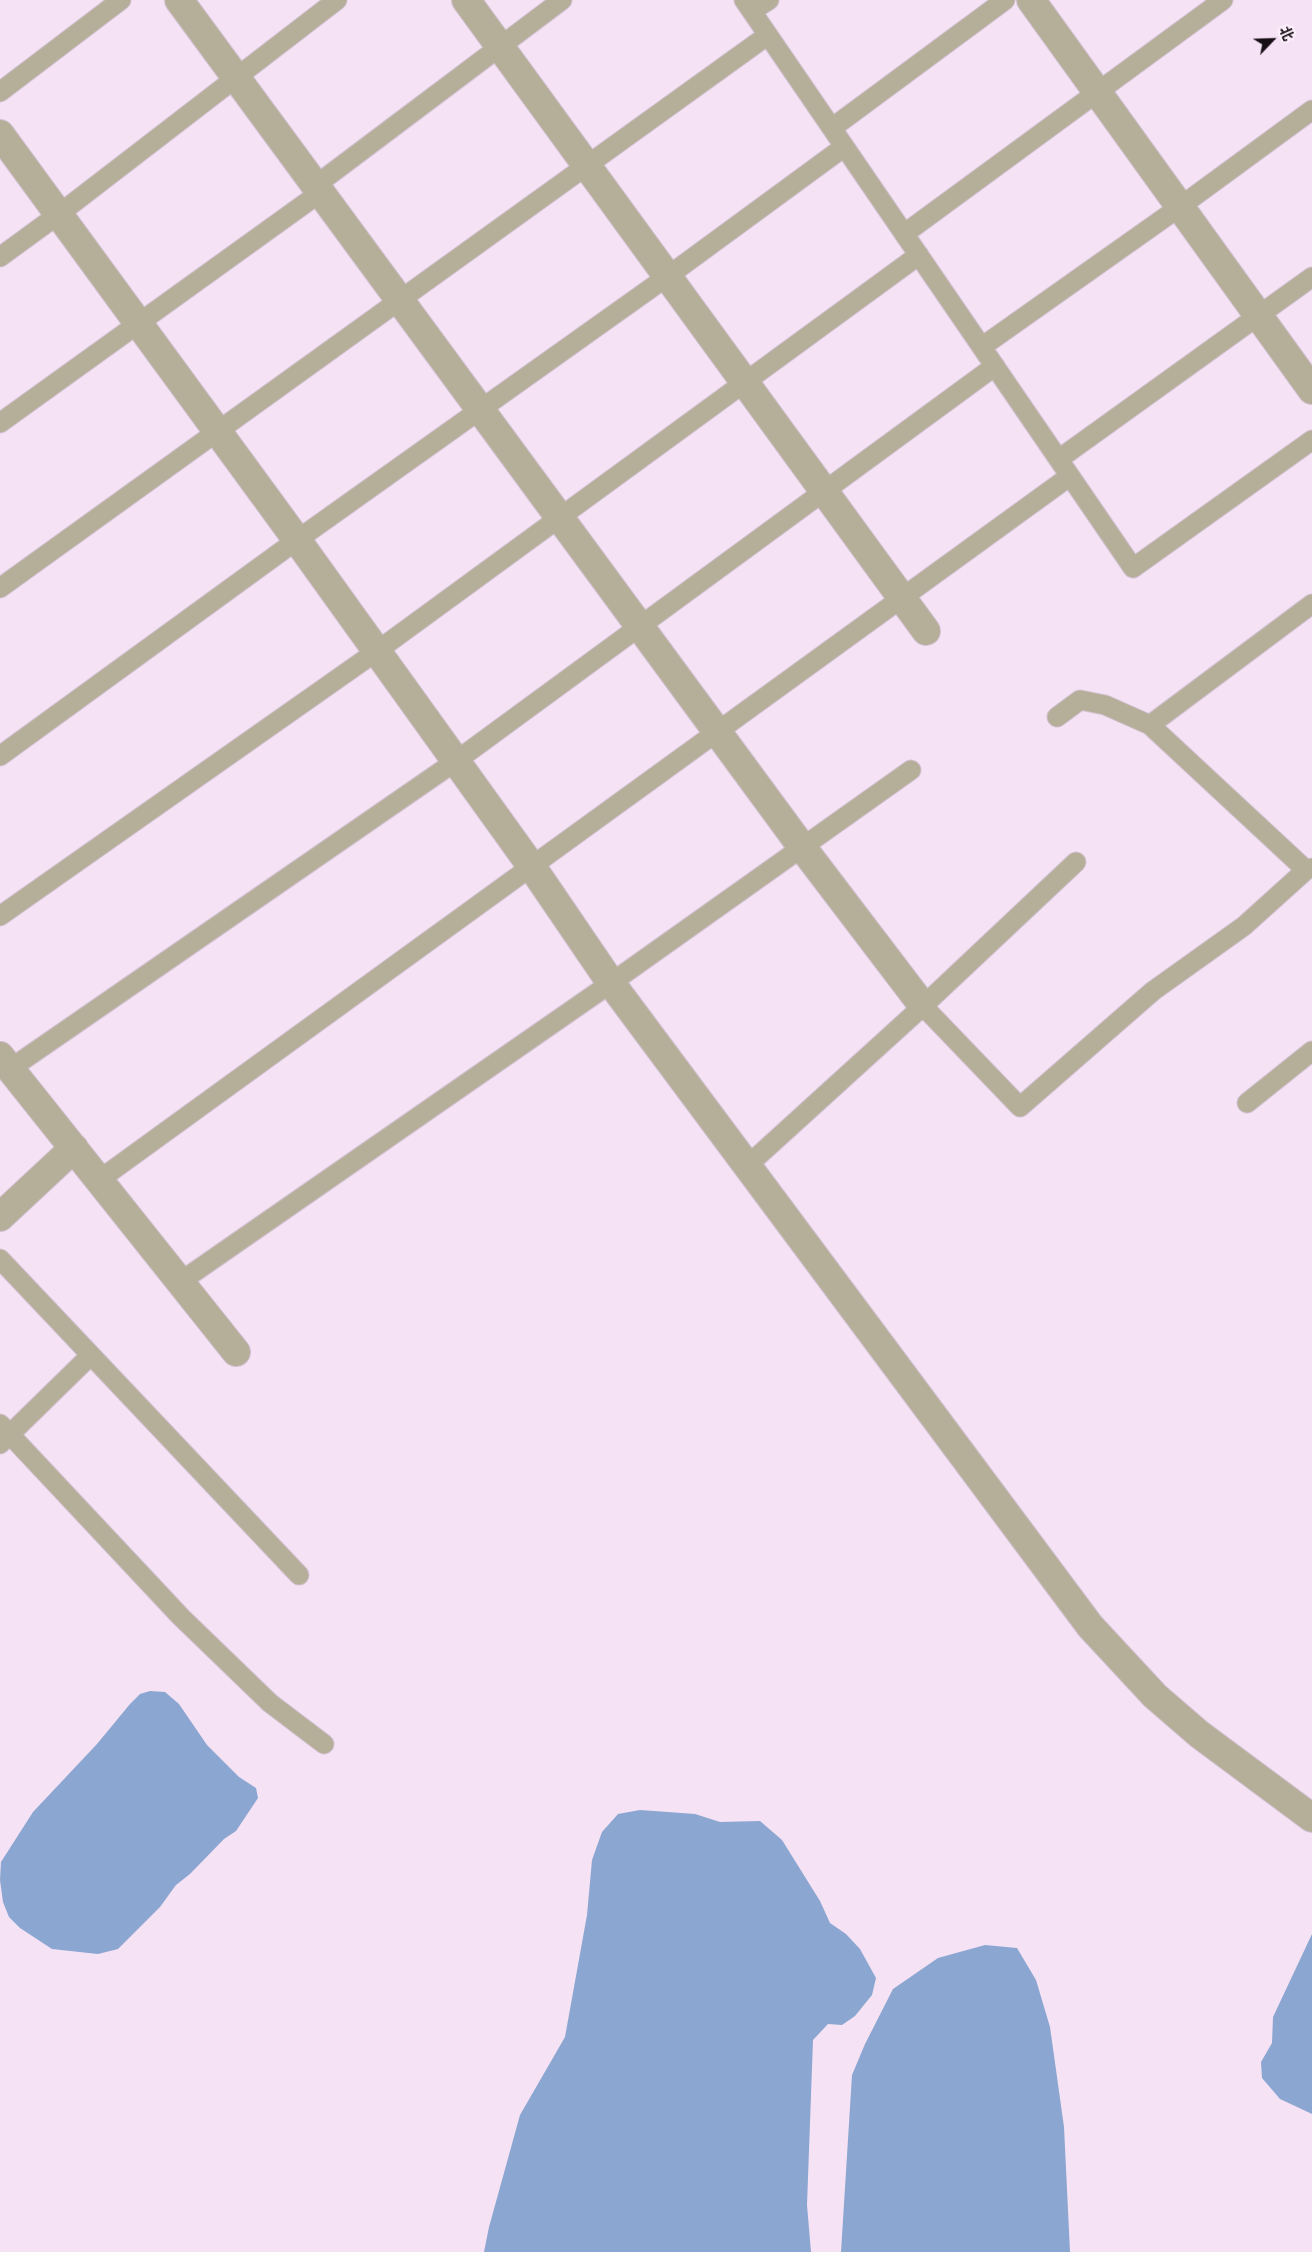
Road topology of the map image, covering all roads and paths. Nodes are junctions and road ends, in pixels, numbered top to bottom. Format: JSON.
{"nodes":[{"id":1,"x":121,"y":0,"type":"edge"},
{"id":2,"x":179,"y":0,"type":"edge"},
{"id":3,"x":337,"y":0,"type":"edge"},
{"id":4,"x":466,"y":0,"type":"edge"},
{"id":5,"x":562,"y":0,"type":"edge"},
{"id":6,"x":769,"y":0,"type":"edge"},
{"id":7,"x":1005,"y":0,"type":"edge"},
{"id":8,"x":1031,"y":0,"type":"edge"},
{"id":9,"x":1223,"y":0,"type":"edge"},
{"id":10,"x":748,"y":6,"type":"edge"},
{"id":11,"x":768,"y":35,"type":"junction"},
{"id":12,"x":500,"y":46,"type":"junction"},
{"id":13,"x":236,"y":78,"type":"junction"},
{"id":14,"x":0,"y":92,"type":"edge"},
{"id":15,"x":1099,"y":93,"type":"junction"},
{"id":16,"x":1312,"y":110,"type":"edge"},
{"id":17,"x":832,"y":128,"type":"junction"},
{"id":18,"x":0,"y":134,"type":"edge"},
{"id":19,"x":844,"y":146,"type":"junction"},
{"id":20,"x":587,"y":165,"type":"junction"},
{"id":21,"x":318,"y":189,"type":"junction"},
{"id":22,"x":1181,"y":206,"type":"junction"},
{"id":23,"x":59,"y":214,"type":"junction"},
{"id":24,"x":904,"y":234,"type":"junction"},
{"id":25,"x":919,"y":255,"type":"junction"},
{"id":26,"x":0,"y":257,"type":"edge"},
{"id":27,"x":668,"y":276,"type":"junction"},
{"id":28,"x":1312,"y":277,"type":"edge"},
{"id":29,"x":400,"y":300,"type":"junction"},
{"id":30,"x":1260,"y":316,"type":"junction"},
{"id":31,"x":139,"y":325,"type":"junction"},
{"id":32,"x":983,"y":346,"type":"junction"},
{"id":33,"x":995,"y":366,"type":"junction"},
{"id":34,"x":745,"y":382,"type":"junction"},
{"id":35,"x":1312,"y":390,"type":"edge"},
{"id":36,"x":481,"y":410,"type":"junction"},
{"id":37,"x":0,"y":423,"type":"edge"},
{"id":38,"x":218,"y":432,"type":"junction"},
{"id":39,"x":1312,"y":440,"type":"edge"},
{"id":40,"x":1059,"y":459,"type":"junction"},
{"id":41,"x":1070,"y":476,"type":"junction"},
{"id":42,"x":825,"y":492,"type":"junction"},
{"id":43,"x":560,"y":518,"type":"junction"},
{"id":44,"x":298,"y":540,"type":"junction"},
{"id":45,"x":0,"y":588,"type":"edge"},
{"id":46,"x":902,"y":597,"type":"junction"},
{"id":47,"x":1312,"y":604,"type":"edge"},
{"id":48,"x":640,"y":626,"type":"junction"},
{"id":49,"x":926,"y":631,"type":"dead end"},
{"id":50,"x":377,"y":651,"type":"junction"},
{"id":51,"x":1057,"y":717,"type":"dead end"},
{"id":52,"x":1150,"y":725,"type":"junction"},
{"id":53,"x":718,"y":732,"type":"junction"},
{"id":54,"x":0,"y":756,"type":"edge"},
{"id":55,"x":456,"y":761,"type":"junction"},
{"id":56,"x":911,"y":770,"type":"dead end"},
{"id":57,"x":802,"y":847,"type":"junction"},
{"id":58,"x":1076,"y":862,"type":"dead end"},
{"id":59,"x":532,"y":867,"type":"junction"},
{"id":60,"x":1309,"y":869,"type":"edge"},
{"id":61,"x":0,"y":916,"type":"edge"},
{"id":62,"x":612,"y":983,"type":"junction"},
{"id":63,"x":923,"y":1006,"type":"junction"},
{"id":64,"x":1312,"y":1051,"type":"edge"},
{"id":65,"x":5,"y":1063,"type":"edge"},
{"id":66,"x":1247,"y":1103,"type":"dead end"},
{"id":67,"x":74,"y":1148,"type":"junction"},
{"id":68,"x":747,"y":1166,"type":"junction"},
{"id":69,"x":99,"y":1180,"type":"junction"},
{"id":70,"x":0,"y":1217,"type":"edge"},
{"id":71,"x":0,"y":1259,"type":"edge"},
{"id":72,"x":180,"y":1282,"type":"junction"},
{"id":73,"x":236,"y":1352,"type":"dead end"},
{"id":74,"x":91,"y":1355,"type":"junction"},
{"id":75,"x":3,"y":1434,"type":"edge"},
{"id":76,"x":299,"y":1575,"type":"dead end"},
{"id":77,"x":324,"y":1744,"type":"dead end"},
{"id":78,"x":1312,"y":1818,"type":"edge"}],
"edges":[{"from":1,"to":14,"type":"lane"},
{"from":2,"to":13,"type":"street"},
{"from":3,"to":13,"type":"lane"},
{"from":4,"to":12,"type":"street"},
{"from":5,"to":12,"type":"lane"},
{"from":6,"to":10,"type":"lane"},
{"from":7,"to":17,"type":"lane"},
{"from":8,"to":15,"type":"street"},
{"from":9,"to":15,"type":"lane"},
{"from":10,"to":11,"type":"lane"},
{"from":11,"to":17,"type":"lane"},
{"from":11,"to":20,"type":"lane"},
{"from":12,"to":20,"type":"street"},
{"from":12,"to":21,"type":"lane"},
{"from":13,"to":21,"type":"street"},
{"from":13,"to":23,"type":"lane"},
{"from":15,"to":22,"type":"street"},
{"from":15,"to":24,"type":"lane"},
{"from":16,"to":22,"type":"lane"},
{"from":17,"to":19,"type":"lane"},
{"from":18,"to":23,"type":"street"},
{"from":19,"to":24,"type":"lane"},
{"from":19,"to":27,"type":"lane"},
{"from":20,"to":27,"type":"street"},
{"from":20,"to":29,"type":"lane"},
{"from":21,"to":29,"type":"street"},
{"from":21,"to":31,"type":"lane"},
{"from":22,"to":30,"type":"street"},
{"from":22,"to":32,"type":"lane"},
{"from":23,"to":26,"type":"lane"},
{"from":23,"to":31,"type":"street"},
{"from":24,"to":25,"type":"lane"},
{"from":25,"to":32,"type":"lane"},
{"from":25,"to":34,"type":"lane"},
{"from":27,"to":34,"type":"street"},
{"from":27,"to":36,"type":"lane"},
{"from":28,"to":30,"type":"lane"},
{"from":29,"to":36,"type":"street"},
{"from":29,"to":38,"type":"lane"},
{"from":30,"to":35,"type":"street"},
{"from":30,"to":40,"type":"lane"},
{"from":31,"to":37,"type":"lane"},
{"from":31,"to":38,"type":"street"},
{"from":32,"to":33,"type":"lane"},
{"from":33,"to":40,"type":"lane"},
{"from":33,"to":42,"type":"lane"},
{"from":34,"to":42,"type":"street"},
{"from":34,"to":43,"type":"lane"},
{"from":36,"to":43,"type":"street"},
{"from":36,"to":44,"type":"lane"},
{"from":38,"to":44,"type":"street"},
{"from":38,"to":45,"type":"lane"},
{"from":39,"to":41,"type":"lane"},
{"from":40,"to":41,"type":"lane"},
{"from":41,"to":46,"type":"lane"},
{"from":42,"to":46,"type":"street"},
{"from":42,"to":48,"type":"lane"},
{"from":43,"to":48,"type":"street"},
{"from":43,"to":50,"type":"lane"},
{"from":44,"to":50,"type":"street"},
{"from":44,"to":54,"type":"lane"},
{"from":46,"to":49,"type":"street"},
{"from":46,"to":53,"type":"lane"},
{"from":47,"to":52,"type":"lane"},
{"from":48,"to":53,"type":"street"},
{"from":48,"to":55,"type":"lane"},
{"from":50,"to":55,"type":"street"},
{"from":50,"to":61,"type":"lane"},
{"from":51,"to":52,"type":"lane"},
{"from":52,"to":60,"type":"lane"},
{"from":53,"to":57,"type":"street"},
{"from":53,"to":59,"type":"lane"},
{"from":55,"to":59,"type":"street"},
{"from":55,"to":65,"type":"lane"},
{"from":56,"to":57,"type":"lane"},
{"from":57,"to":62,"type":"lane"},
{"from":57,"to":63,"type":"street"},
{"from":58,"to":63,"type":"lane"},
{"from":59,"to":62,"type":"street"},
{"from":59,"to":69,"type":"lane"},
{"from":60,"to":63,"type":"lane"},
{"from":62,"to":68,"type":"street"},
{"from":62,"to":72,"type":"lane"},
{"from":63,"to":68,"type":"lane"},
{"from":64,"to":66,"type":"lane"},
{"from":65,"to":67,"type":"street"},
{"from":67,"to":69,"type":"street"},
{"from":67,"to":70,"type":"street"},
{"from":68,"to":78,"type":"street"},
{"from":69,"to":72,"type":"street"},
{"from":71,"to":74,"type":"lane"},
{"from":72,"to":73,"type":"street"},
{"from":74,"to":75,"type":"lane"},
{"from":74,"to":76,"type":"lane"},
{"from":75,"to":77,"type":"lane"}]}
